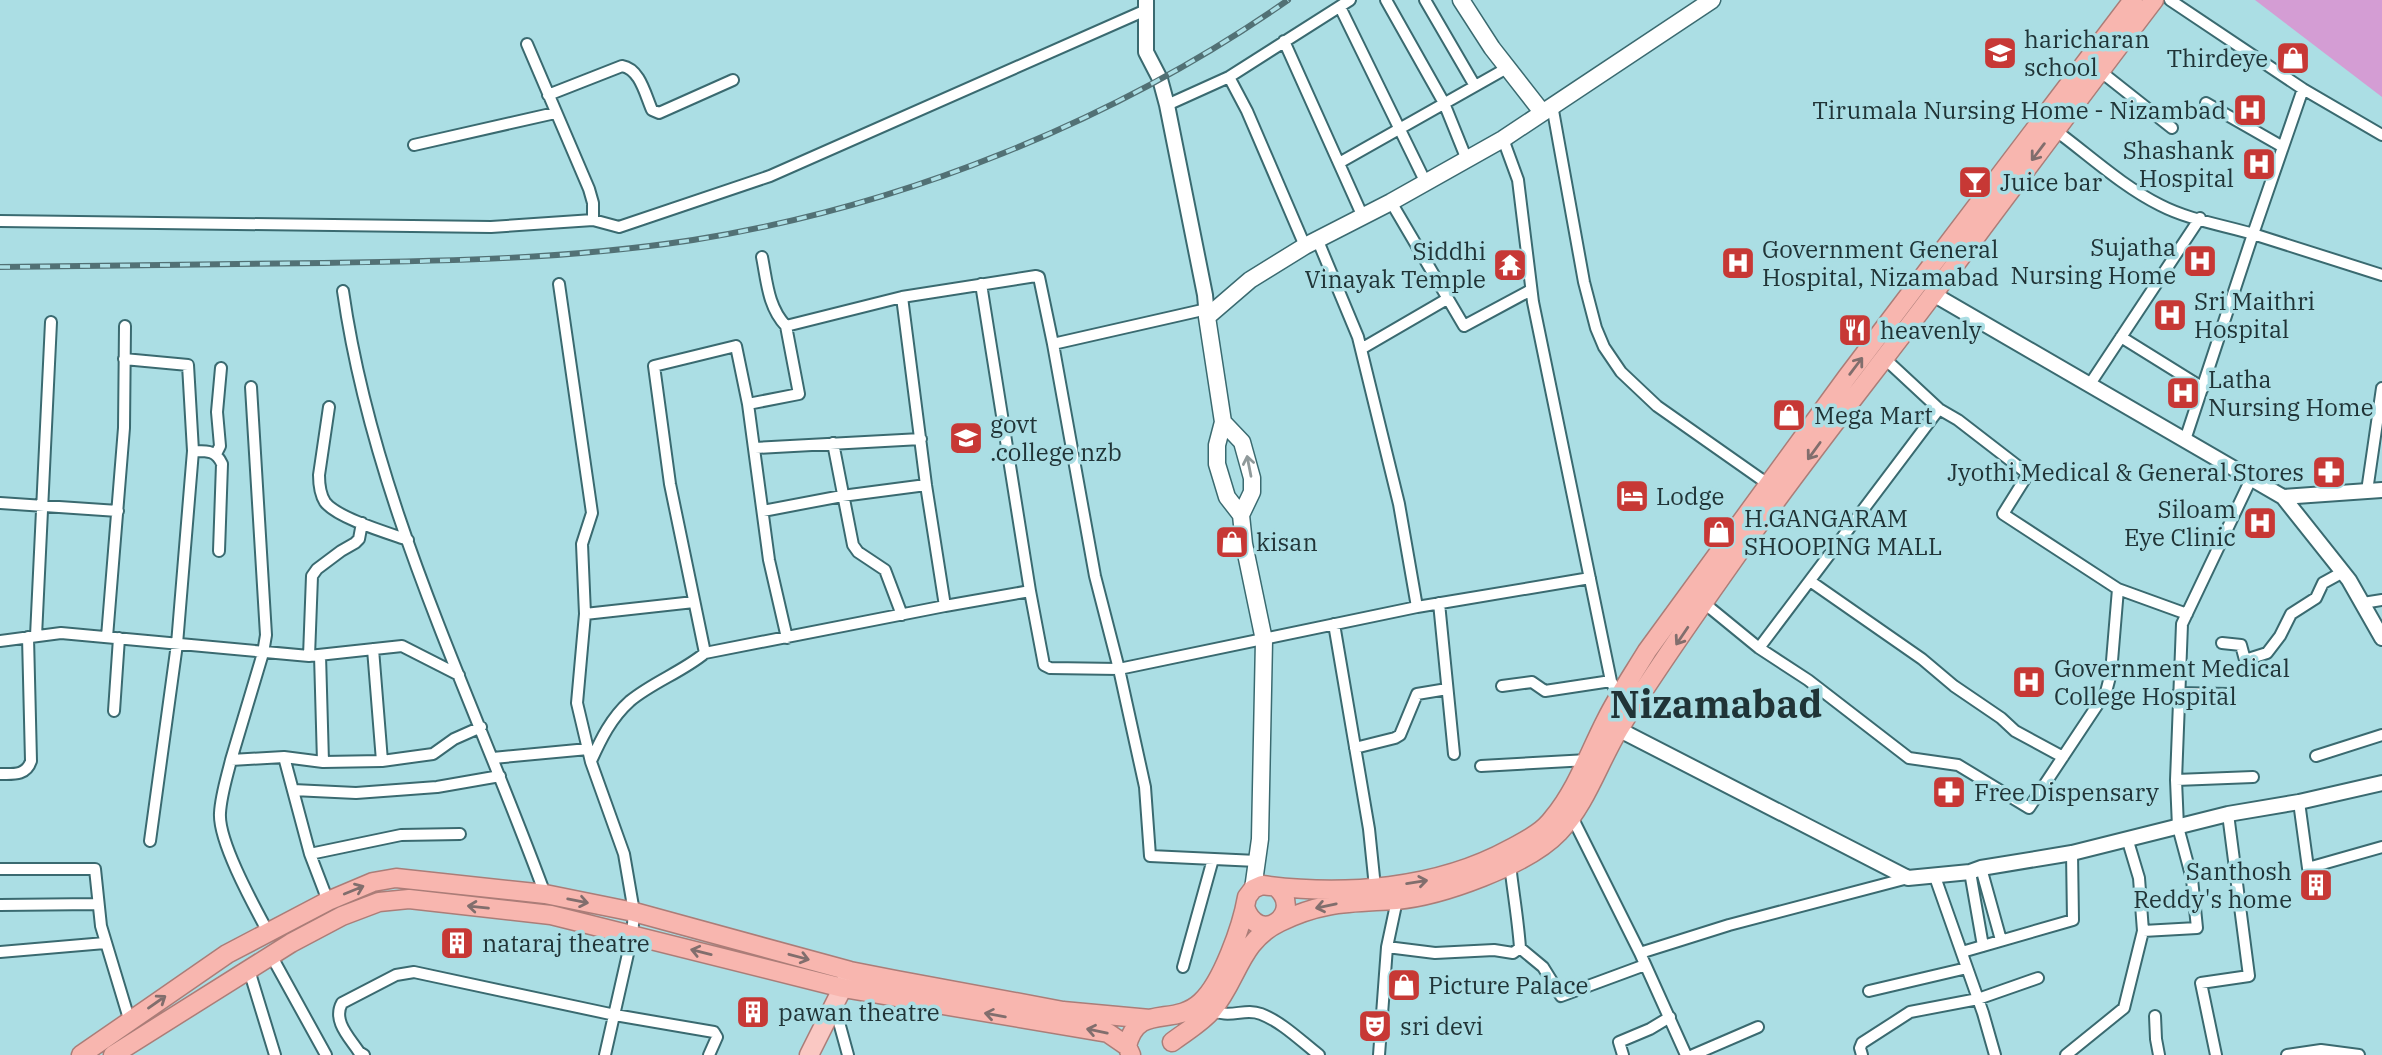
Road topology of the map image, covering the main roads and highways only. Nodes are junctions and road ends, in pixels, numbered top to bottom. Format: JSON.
{"nodes":[{"id":1,"x":1461,"y":0,"type":"edge"},
{"id":2,"x":1712,"y":0,"type":"edge"},
{"id":3,"x":2133,"y":0,"type":"edge"},
{"id":4,"x":2154,"y":0,"type":"edge"},
{"id":5,"x":1547,"y":108,"type":"junction"},
{"id":6,"x":1223,"y":422,"type":"junction"},
{"id":7,"x":1241,"y":515,"type":"junction"},
{"id":8,"x":1617,"y":723,"type":"junction"},
{"id":9,"x":1276,"y":887,"type":"junction"},
{"id":10,"x":1253,"y":889,"type":"junction"},
{"id":11,"x":1245,"y":907,"type":"junction"},
{"id":12,"x":1274,"y":924,"type":"junction"},
{"id":13,"x":850,"y":971,"type":"junction"},
{"id":14,"x":843,"y":988,"type":"junction"},
{"id":15,"x":1206,"y":1007,"type":"junction"},
{"id":16,"x":1153,"y":1019,"type":"junction"},
{"id":17,"x":1171,"y":1049,"type":"edge"},
{"id":18,"x":1129,"y":1051,"type":"edge"},
{"id":19,"x":81,"y":1055,"type":"edge"},
{"id":20,"x":115,"y":1055,"type":"edge"},
{"id":21,"x":809,"y":1055,"type":"edge"}],
"edges":[{"from":1,"to":5,"type":"main road"},
{"from":2,"to":5,"type":"main road"},
{"from":8,"to":3,"type":"highway","one_way":true},
{"from":4,"to":8,"type":"highway","one_way":true},
{"from":5,"to":6,"type":"main road"},
{"from":6,"to":7,"type":"main road"},
{"from":7,"to":6,"type":"main road","one_way":true},
{"from":7,"to":10,"type":"main road"},
{"from":9,"to":8,"type":"highway","one_way":true},
{"from":8,"to":12,"type":"highway","one_way":true},
{"from":9,"to":10,"type":"highway"},
{"from":9,"to":12,"type":"highway"},
{"from":10,"to":11,"type":"highway"},
{"from":11,"to":12,"type":"highway"},
{"from":11,"to":15,"type":"highway"},
{"from":12,"to":15,"type":"highway"},
{"from":13,"to":14,"type":"main road"},
{"from":13,"to":16,"type":"highway"},
{"from":19,"to":13,"type":"highway","one_way":true},
{"from":18,"to":14,"type":"highway","one_way":true},
{"from":14,"to":20,"type":"highway","one_way":true},
{"from":14,"to":21,"type":"main road"},
{"from":15,"to":16,"type":"highway"},
{"from":15,"to":17,"type":"highway"},
{"from":16,"to":17,"type":"highway"},
{"from":16,"to":18,"type":"highway"}]}
